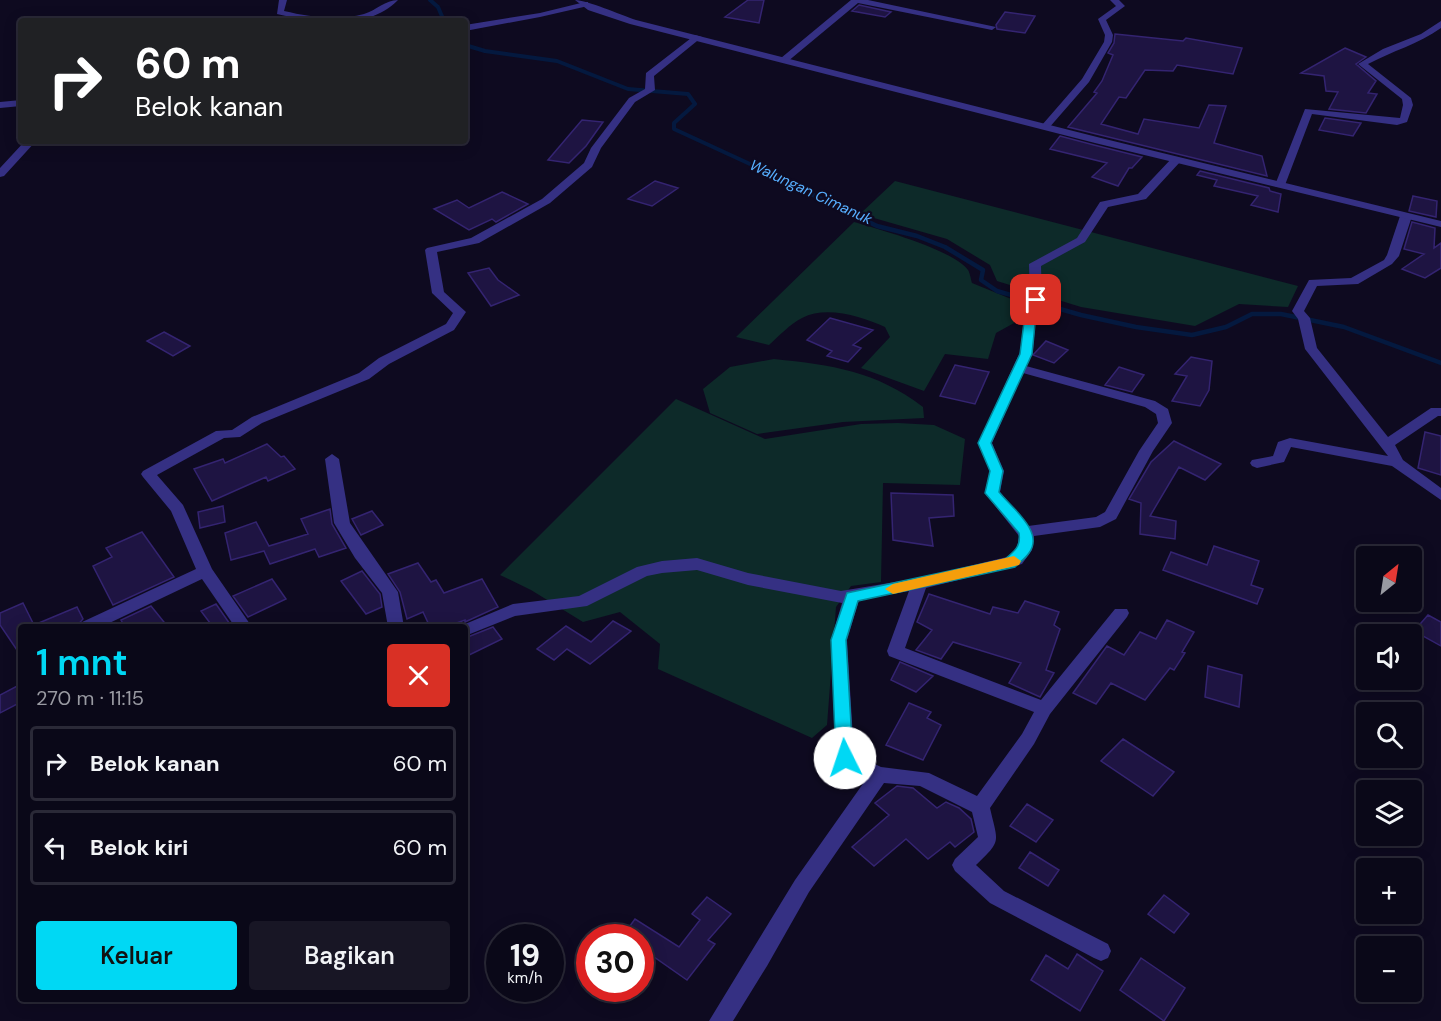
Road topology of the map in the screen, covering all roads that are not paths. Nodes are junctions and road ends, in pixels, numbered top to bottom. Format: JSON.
{"nodes":[{"id":1,"x":283,"y":0,"type":"edge"},
{"id":2,"x":394,"y":0,"type":"edge"},
{"id":3,"x":856,"y":0,"type":"edge"},
{"id":4,"x":1114,"y":0,"type":"edge"},
{"id":5,"x":582,"y":2,"type":"edge"},
{"id":6,"x":309,"y":18,"type":"edge"},
{"id":7,"x":360,"y":18,"type":"edge"},
{"id":8,"x":1441,"y":24,"type":"edge"},
{"id":9,"x":468,"y":27,"type":"edge"},
{"id":10,"x":992,"y":27,"type":"dead end"},
{"id":11,"x":698,"y":38,"type":"junction"},
{"id":12,"x":784,"y":60,"type":"junction"},
{"id":13,"x":18,"y":103,"type":"edge"},
{"id":14,"x":0,"y":105,"type":"edge"},
{"id":15,"x":1044,"y":127,"type":"junction"},
{"id":16,"x":28,"y":144,"type":"edge"},
{"id":17,"x":1176,"y":160,"type":"junction"},
{"id":18,"x":0,"y":174,"type":"edge"},
{"id":19,"x":1280,"y":185,"type":"junction"},
{"id":20,"x":1406,"y":216,"type":"junction"},
{"id":21,"x":1441,"y":224,"type":"edge"},
{"id":22,"x":1020,"y":368,"type":"junction"},
{"id":23,"x":1441,"y":412,"type":"edge"},
{"id":24,"x":1387,"y":444,"type":"junction"},
{"id":25,"x":332,"y":459,"type":"dead end"},
{"id":26,"x":1387,"y":461,"type":"junction"},
{"id":27,"x":1257,"y":464,"type":"dead end"},
{"id":28,"x":1441,"y":495,"type":"edge"},
{"id":29,"x":1025,"y":532,"type":"junction"},
{"id":30,"x":205,"y":571,"type":"junction"},
{"id":31,"x":919,"y":584,"type":"junction"},
{"id":32,"x":852,"y":597,"type":"junction"},
{"id":33,"x":1121,"y":612,"type":"dead end"},
{"id":34,"x":92,"y":624,"type":"edge"},
{"id":35,"x":242,"y":624,"type":"edge"},
{"id":36,"x":395,"y":624,"type":"edge"},
{"id":37,"x":468,"y":629,"type":"edge"},
{"id":38,"x":1044,"y":710,"type":"junction"},
{"id":39,"x":879,"y":775,"type":"junction"},
{"id":40,"x":980,"y":807,"type":"junction"},
{"id":41,"x":1101,"y":951,"type":"dead end"},
{"id":42,"x":720,"y":1021,"type":"edge"}],
"edges":[{"from":1,"to":6,"type":"street"},
{"from":2,"to":7,"type":"street"},
{"from":3,"to":10,"type":"street"},
{"from":3,"to":12,"type":"street"},
{"from":4,"to":15,"type":"street"},
{"from":5,"to":9,"type":"street"},
{"from":5,"to":11,"type":"street"},
{"from":8,"to":19,"type":"street"},
{"from":11,"to":12,"type":"street"},
{"from":11,"to":30,"type":"street"},
{"from":12,"to":15,"type":"street"},
{"from":13,"to":14,"type":"street"},
{"from":15,"to":17,"type":"street"},
{"from":16,"to":18,"type":"street"},
{"from":17,"to":19,"type":"street"},
{"from":17,"to":22,"type":"street"},
{"from":19,"to":20,"type":"street"},
{"from":20,"to":21,"type":"street"},
{"from":20,"to":24,"type":"street"},
{"from":22,"to":29,"type":"street"},
{"from":22,"to":29,"type":"street"},
{"from":23,"to":24,"type":"street"},
{"from":24,"to":26,"type":"street"},
{"from":25,"to":36,"type":"street"},
{"from":26,"to":27,"type":"street"},
{"from":26,"to":28,"type":"street"},
{"from":29,"to":31,"type":"street"},
{"from":30,"to":34,"type":"street"},
{"from":30,"to":35,"type":"street"},
{"from":31,"to":32,"type":"street"},
{"from":31,"to":38,"type":"street"},
{"from":32,"to":37,"type":"street"},
{"from":32,"to":39,"type":"street"},
{"from":33,"to":38,"type":"street"},
{"from":38,"to":40,"type":"street"},
{"from":39,"to":40,"type":"street"},
{"from":39,"to":42,"type":"street"},
{"from":40,"to":41,"type":"street"}]}
